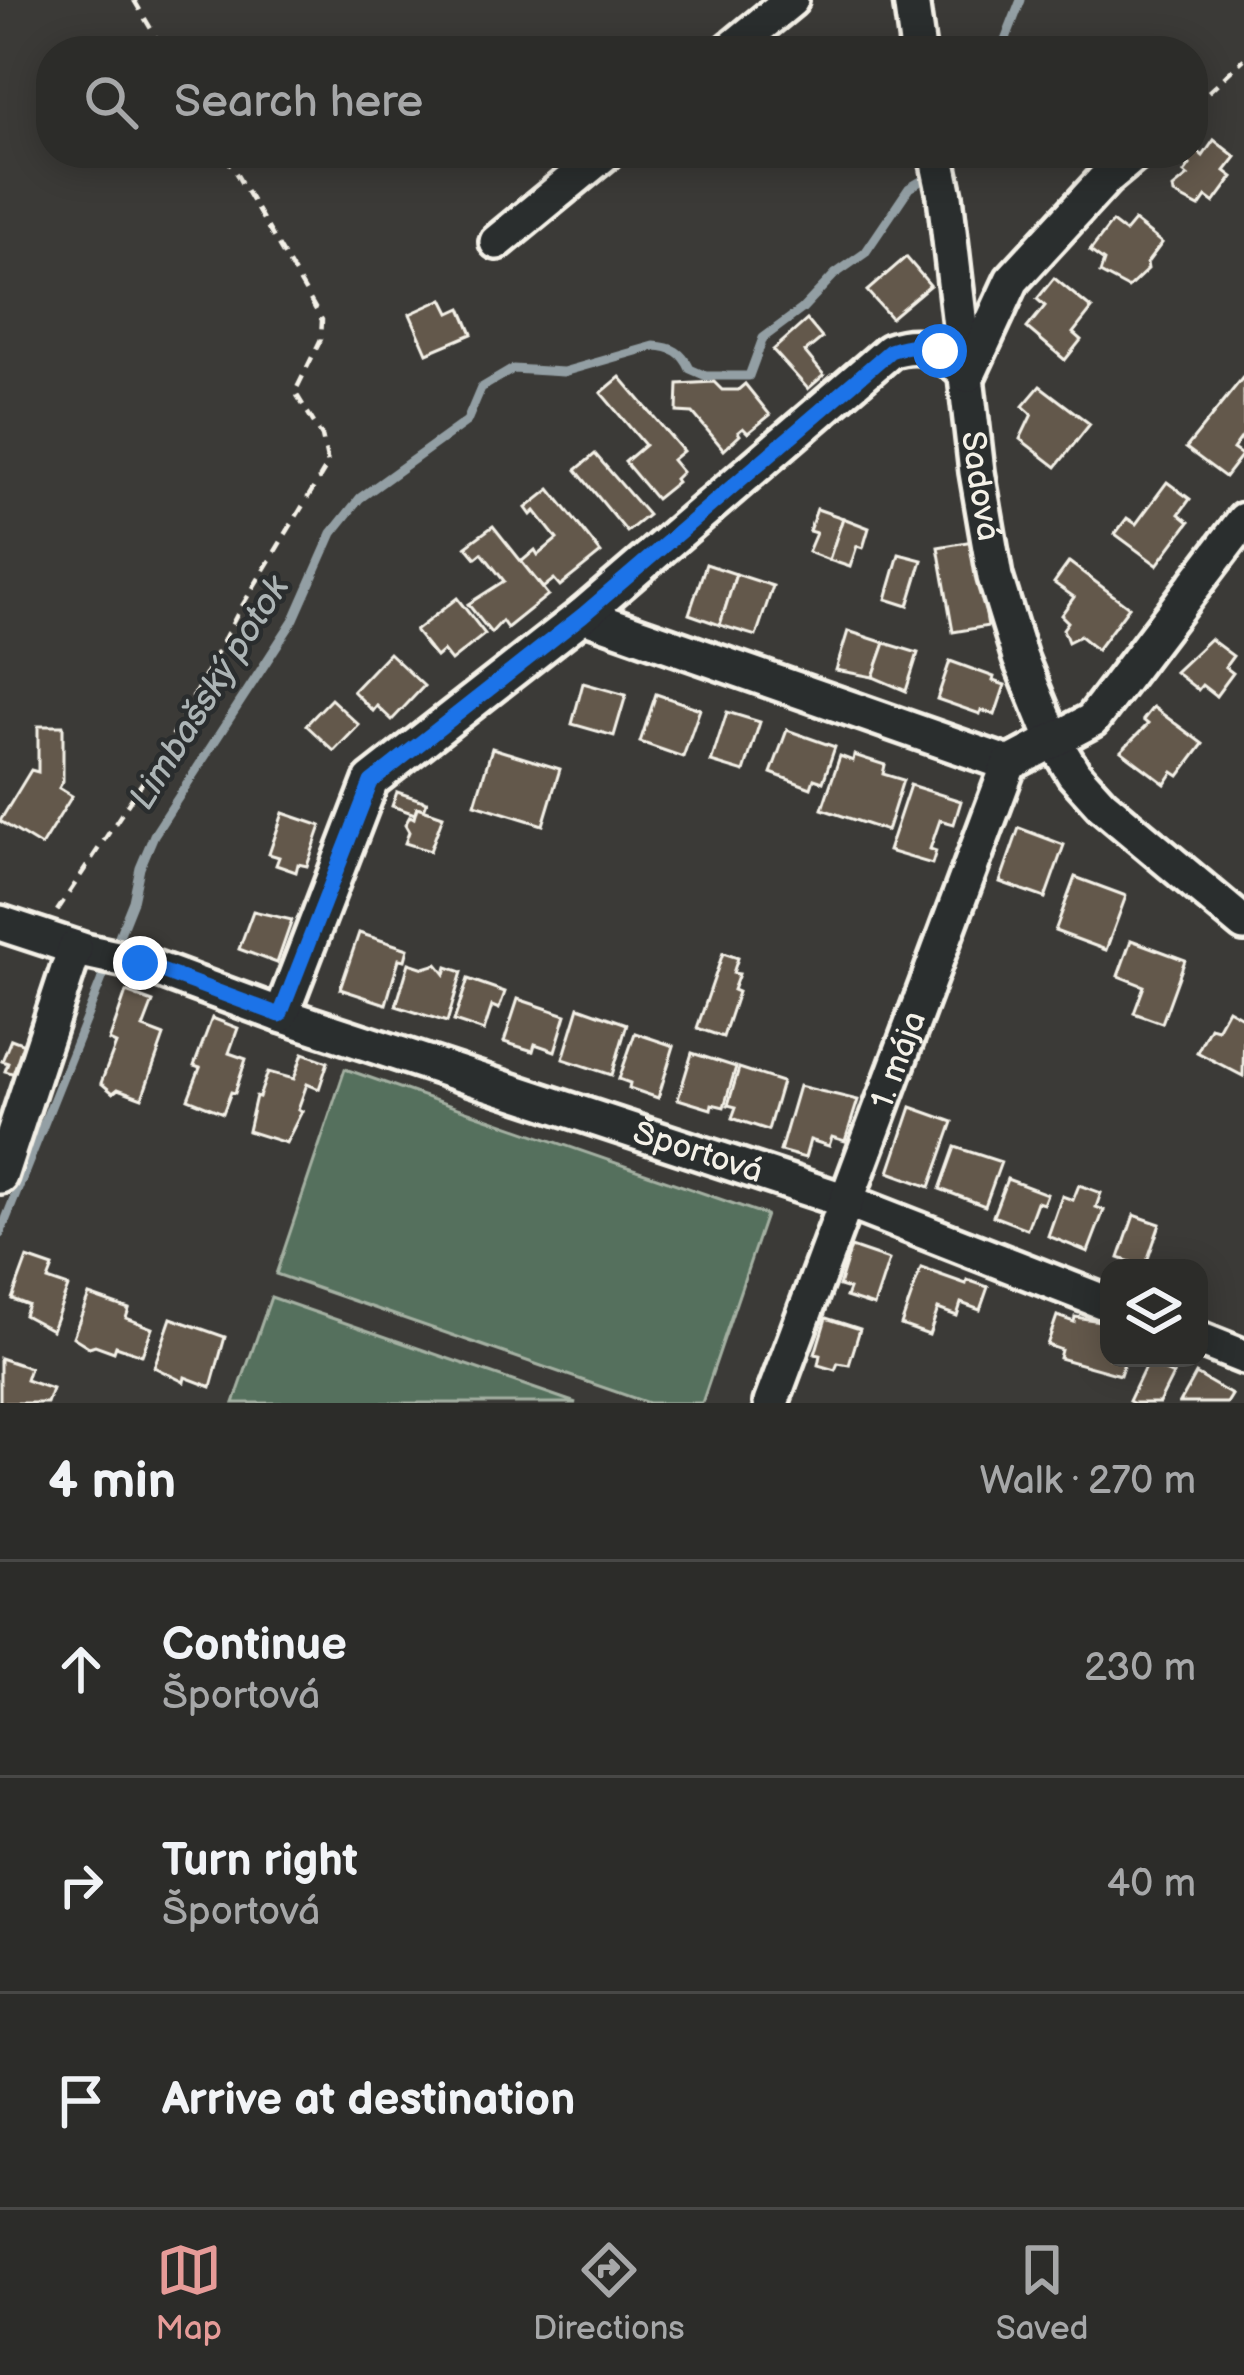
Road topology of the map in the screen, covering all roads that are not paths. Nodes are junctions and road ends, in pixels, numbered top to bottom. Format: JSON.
{"nodes":[{"id":1,"x":791,"y":0,"type":"edge"},
{"id":2,"x":911,"y":0,"type":"edge"},
{"id":3,"x":747,"y":36,"type":"edge"},
{"id":4,"x":916,"y":36,"type":"edge"},
{"id":5,"x":587,"y":168,"type":"edge"},
{"id":6,"x":939,"y":168,"type":"edge"},
{"id":7,"x":1119,"y":168,"type":"edge"},
{"id":8,"x":497,"y":242,"type":"dead end"},
{"id":9,"x":968,"y":375,"type":"junction"},
{"id":10,"x":1244,"y":520,"type":"edge"},
{"id":11,"x":583,"y":615,"type":"junction"},
{"id":12,"x":1053,"y":739,"type":"junction"},
{"id":13,"x":1009,"y":764,"type":"junction"},
{"id":14,"x":0,"y":923,"type":"edge"},
{"id":15,"x":1244,"y":924,"type":"edge"},
{"id":16,"x":80,"y":949,"type":"junction"},
{"id":17,"x":280,"y":1015,"type":"junction"},
{"id":18,"x":0,"y":1176,"type":"edge"},
{"id":19,"x":846,"y":1201,"type":"junction"},
{"id":20,"x":1100,"y":1300,"type":"edge"},
{"id":21,"x":1208,"y":1343,"type":"edge"},
{"id":22,"x":1244,"y":1357,"type":"edge"},
{"id":23,"x":771,"y":1403,"type":"edge"}],
"edges":[{"from":1,"to":3,"type":"street"},
{"from":2,"to":4,"type":"street"},
{"from":5,"to":8,"type":"street"},
{"from":6,"to":9,"type":"street","name":"Sadová"},
{"from":7,"to":9,"type":"street"},
{"from":9,"to":11,"type":"street"},
{"from":9,"to":12,"type":"street","name":"Sadová"},
{"from":10,"to":12,"type":"street"},
{"from":11,"to":13,"type":"street"},
{"from":11,"to":17,"type":"street"},
{"from":12,"to":13,"type":"street"},
{"from":12,"to":15,"type":"street","name":"Sadová"},
{"from":13,"to":19,"type":"street","name":"1. mája"},
{"from":14,"to":16,"type":"street","name":"Športová"},
{"from":16,"to":17,"type":"street","name":"Športová"},
{"from":16,"to":18,"type":"street"},
{"from":17,"to":19,"type":"street","name":"Športová"},
{"from":19,"to":20,"type":"street","name":"Športová"},
{"from":19,"to":23,"type":"street","name":"1. mája"},
{"from":21,"to":22,"type":"street"}]}
